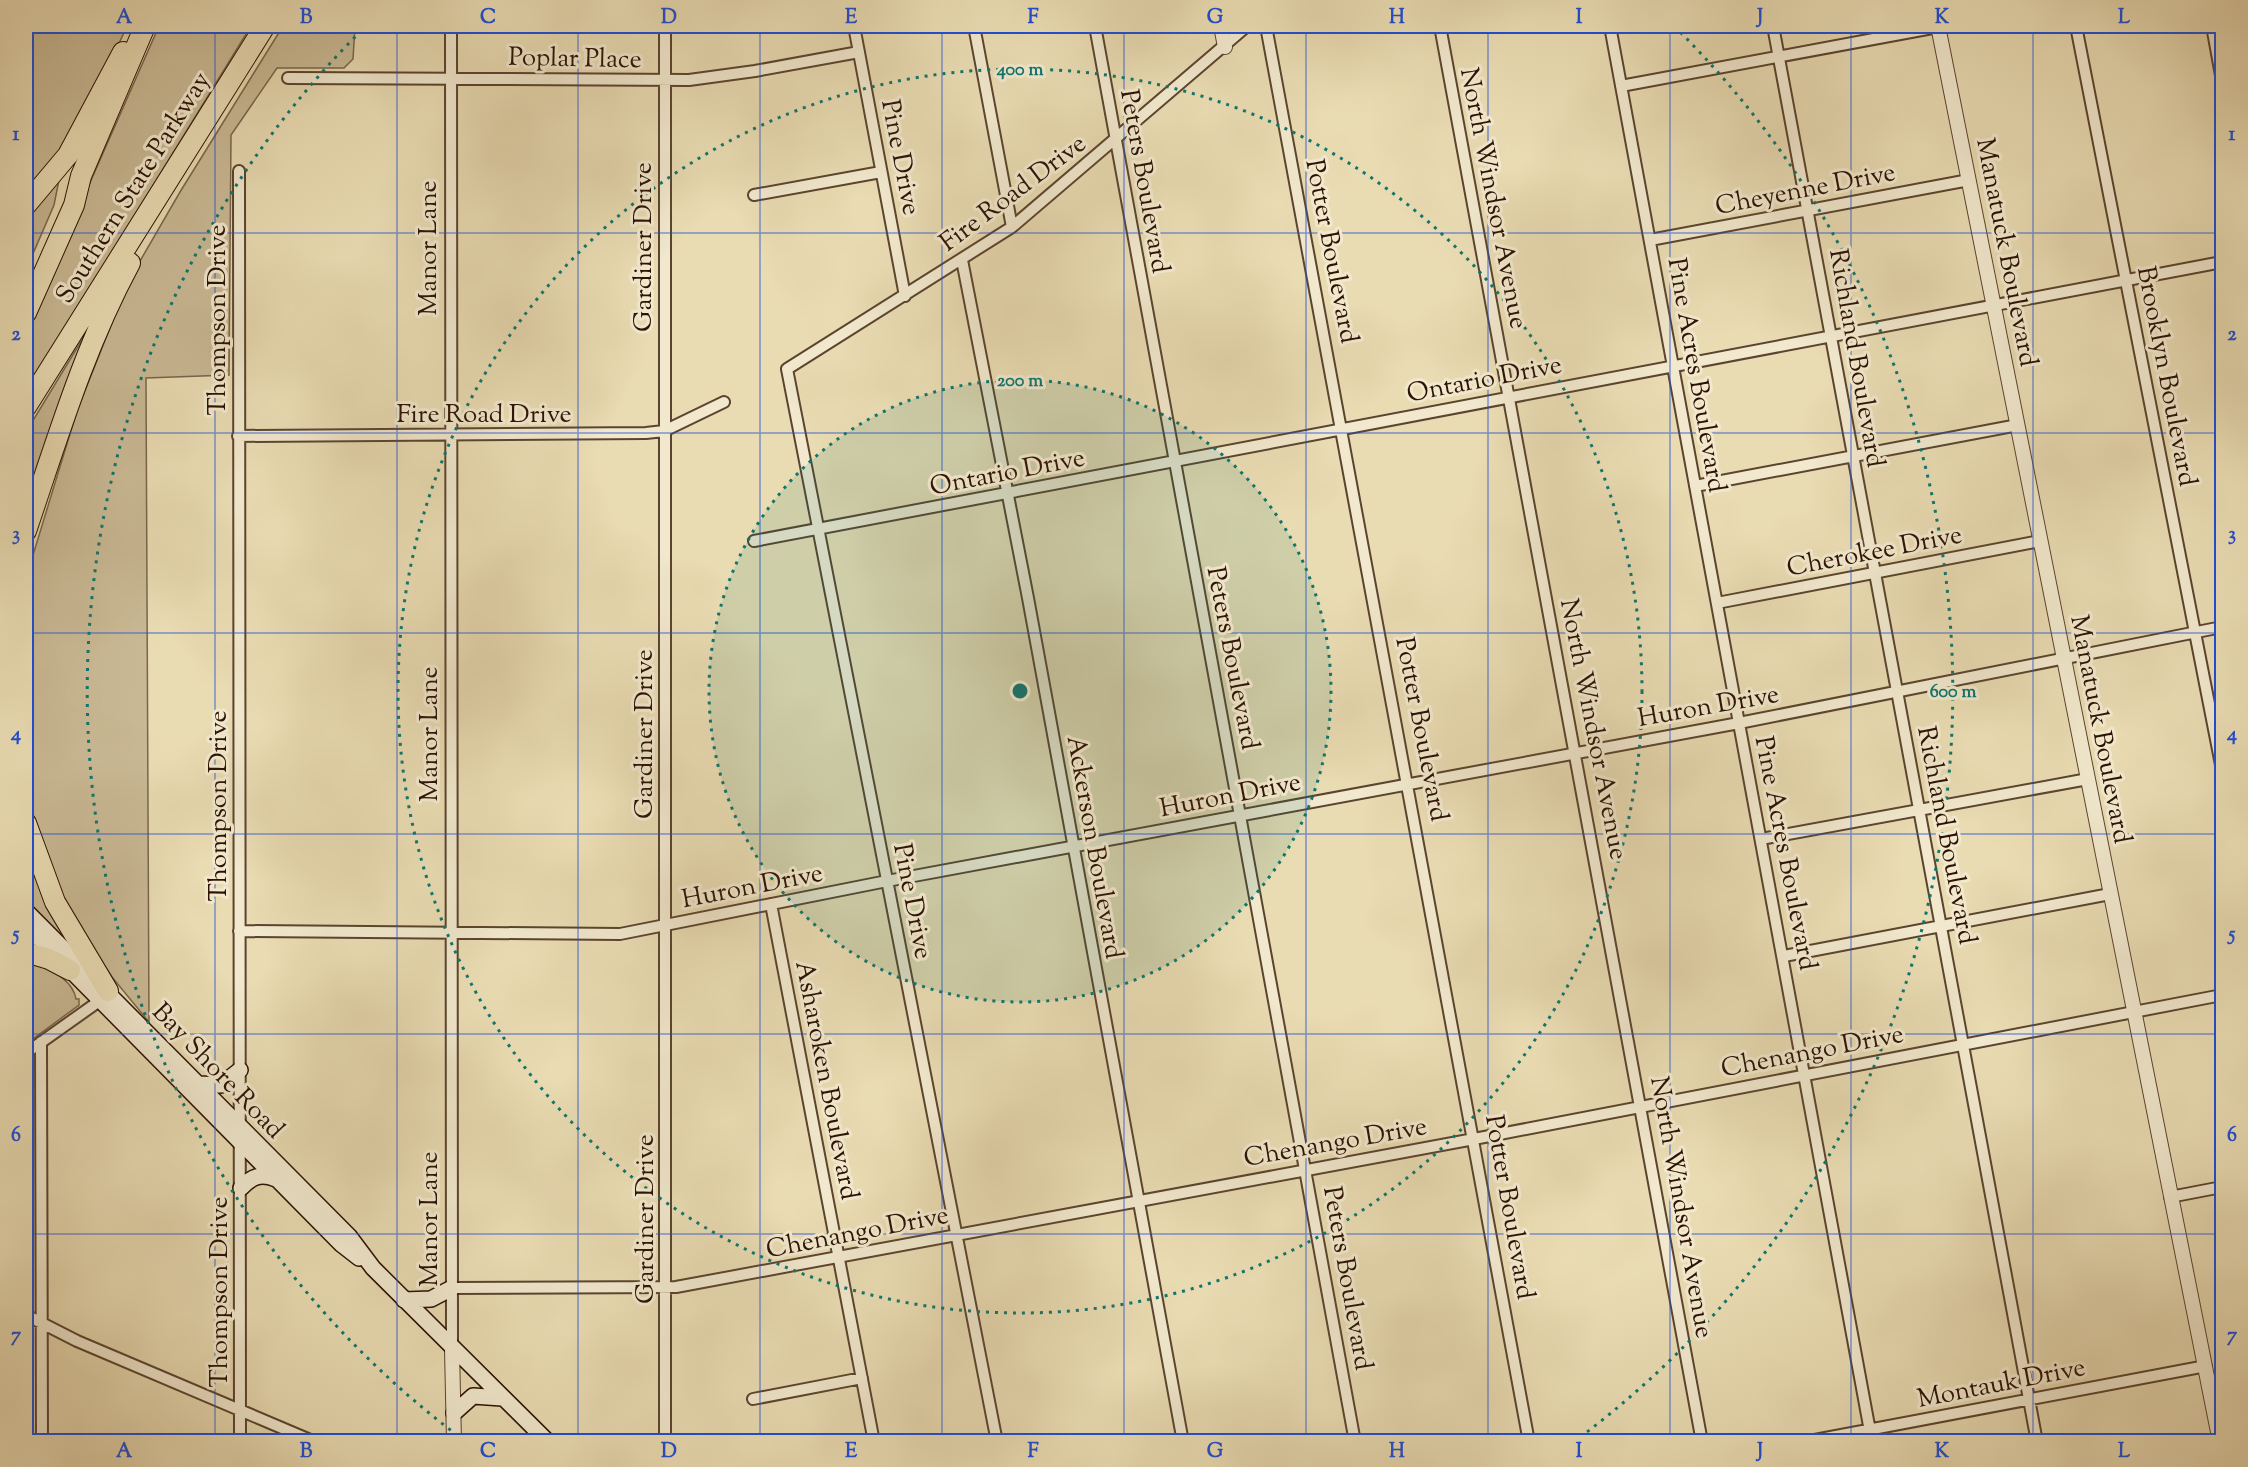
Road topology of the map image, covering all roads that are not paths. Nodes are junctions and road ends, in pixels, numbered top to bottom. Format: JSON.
{"nodes":[{"id":1,"x":139,"y":26,"type":"edge"},
{"id":2,"x":145,"y":26,"type":"edge"},
{"id":3,"x":265,"y":26,"type":"edge"},
{"id":4,"x":451,"y":26,"type":"edge"},
{"id":5,"x":665,"y":26,"type":"edge"},
{"id":6,"x":854,"y":26,"type":"edge"},
{"id":7,"x":974,"y":26,"type":"edge"},
{"id":8,"x":1095,"y":26,"type":"edge"},
{"id":9,"x":1221,"y":26,"type":"edge"},
{"id":10,"x":1247,"y":26,"type":"edge"},
{"id":11,"x":1266,"y":26,"type":"edge"},
{"id":12,"x":1440,"y":26,"type":"edge"},
{"id":13,"x":1610,"y":26,"type":"edge"},
{"id":14,"x":1773,"y":26,"type":"edge"},
{"id":15,"x":1938,"y":26,"type":"edge"},
{"id":16,"x":2076,"y":26,"type":"edge"},
{"id":17,"x":2212,"y":26,"type":"edge"},
{"id":18,"x":1225,"y":47,"type":"junction"},
{"id":19,"x":859,"y":52,"type":"junction"},
{"id":20,"x":1779,"y":57,"type":"junction"},
{"id":21,"x":288,"y":78,"type":"dead end"},
{"id":22,"x":451,"y":78,"type":"junction"},
{"id":23,"x":666,"y":80,"type":"junction"},
{"id":24,"x":2223,"y":81,"type":"edge"},
{"id":25,"x":1621,"y":86,"type":"junction"},
{"id":26,"x":1116,"y":140,"type":"junction"},
{"id":27,"x":184,"y":157,"type":"junction"},
{"id":28,"x":239,"y":171,"type":"dead end"},
{"id":29,"x":881,"y":172,"type":"junction"},
{"id":30,"x":81,"y":176,"type":"junction"},
{"id":31,"x":1969,"y":180,"type":"junction"},
{"id":32,"x":754,"y":195,"type":"dead end"},
{"id":33,"x":26,"y":205,"type":"edge"},
{"id":34,"x":1808,"y":210,"type":"junction"},
{"id":35,"x":1012,"y":227,"type":"junction"},
{"id":36,"x":1650,"y":240,"type":"junction"},
{"id":37,"x":962,"y":260,"type":"junction"},
{"id":38,"x":2223,"y":262,"type":"edge"},
{"id":39,"x":2127,"y":281,"type":"junction"},
{"id":40,"x":26,"y":283,"type":"edge"},
{"id":41,"x":905,"y":296,"type":"junction"},
{"id":42,"x":1994,"y":306,"type":"junction"},
{"id":43,"x":26,"y":313,"type":"edge"},
{"id":44,"x":1832,"y":336,"type":"junction"},
{"id":45,"x":1673,"y":365,"type":"junction"},
{"id":46,"x":787,"y":369,"type":"joint"},
{"id":47,"x":1509,"y":396,"type":"junction"},
{"id":48,"x":724,"y":402,"type":"dead end"},
{"id":49,"x":26,"y":407,"type":"edge"},
{"id":50,"x":2018,"y":425,"type":"junction"},
{"id":51,"x":1342,"y":429,"type":"junction"},
{"id":52,"x":664,"y":431,"type":"junction"},
{"id":53,"x":238,"y":435,"type":"junction"},
{"id":54,"x":451,"y":436,"type":"junction"},
{"id":55,"x":1853,"y":454,"type":"junction"},
{"id":56,"x":1174,"y":460,"type":"junction"},
{"id":57,"x":1695,"y":486,"type":"junction"},
{"id":58,"x":1005,"y":494,"type":"junction"},
{"id":59,"x":37,"y":498,"type":"junction"},
{"id":60,"x":817,"y":530,"type":"junction"},
{"id":61,"x":26,"y":531,"type":"edge"},
{"id":62,"x":754,"y":541,"type":"dead end"},
{"id":63,"x":2040,"y":541,"type":"junction"},
{"id":64,"x":26,"y":550,"type":"edge"},
{"id":65,"x":1875,"y":572,"type":"junction"},
{"id":66,"x":1717,"y":603,"type":"junction"},
{"id":67,"x":2223,"y":627,"type":"edge"},
{"id":68,"x":2195,"y":633,"type":"junction"},
{"id":69,"x":2063,"y":659,"type":"junction"},
{"id":70,"x":1898,"y":692,"type":"junction"},
{"id":71,"x":1739,"y":723,"type":"junction"},
{"id":72,"x":1576,"y":752,"type":"junction"},
{"id":73,"x":2223,"y":770,"type":"edge"},
{"id":74,"x":2088,"y":779,"type":"junction"},
{"id":75,"x":1408,"y":783,"type":"junction"},
{"id":76,"x":1920,"y":809,"type":"junction"},
{"id":77,"x":1241,"y":814,"type":"junction"},
{"id":78,"x":26,"y":823,"type":"edge"},
{"id":79,"x":1761,"y":839,"type":"junction"},
{"id":80,"x":1073,"y":846,"type":"junction"},
{"id":81,"x":886,"y":881,"type":"junction"},
{"id":82,"x":2110,"y":894,"type":"junction"},
{"id":83,"x":771,"y":904,"type":"junction"},
{"id":84,"x":26,"y":911,"type":"edge"},
{"id":85,"x":666,"y":925,"type":"junction"},
{"id":86,"x":26,"y":926,"type":"edge"},
{"id":87,"x":1941,"y":926,"type":"junction"},
{"id":88,"x":239,"y":931,"type":"junction"},
{"id":89,"x":453,"y":933,"type":"junction"},
{"id":90,"x":26,"y":952,"type":"edge"},
{"id":91,"x":1784,"y":956,"type":"junction"},
{"id":92,"x":69,"y":970,"type":"junction"},
{"id":93,"x":106,"y":995,"type":"junction"},
{"id":94,"x":2223,"y":995,"type":"edge"},
{"id":95,"x":2133,"y":1012,"type":"junction"},
{"id":96,"x":41,"y":1042,"type":"junction"},
{"id":97,"x":1964,"y":1044,"type":"junction"},
{"id":98,"x":26,"y":1053,"type":"edge"},
{"id":99,"x":240,"y":1070,"type":"junction"},
{"id":100,"x":1805,"y":1075,"type":"junction"},
{"id":101,"x":199,"y":1084,"type":"junction"},
{"id":102,"x":1641,"y":1105,"type":"junction"},
{"id":103,"x":240,"y":1126,"type":"junction"},
{"id":104,"x":1474,"y":1139,"type":"junction"},
{"id":105,"x":240,"y":1142,"type":"junction"},
{"id":106,"x":1306,"y":1168,"type":"junction"},
{"id":107,"x":276,"y":1179,"type":"junction"},
{"id":108,"x":2223,"y":1186,"type":"edge"},
{"id":109,"x":241,"y":1188,"type":"junction"},
{"id":110,"x":2170,"y":1197,"type":"junction"},
{"id":111,"x":1137,"y":1202,"type":"junction"},
{"id":112,"x":957,"y":1235,"type":"junction"},
{"id":113,"x":839,"y":1257,"type":"junction"},
{"id":114,"x":373,"y":1268,"type":"junction"},
{"id":115,"x":666,"y":1287,"type":"junction"},
{"id":116,"x":452,"y":1288,"type":"junction"},
{"id":117,"x":404,"y":1300,"type":"junction"},
{"id":118,"x":26,"y":1315,"type":"edge"},
{"id":119,"x":42,"y":1321,"type":"junction"},
{"id":120,"x":452,"y":1348,"type":"junction"},
{"id":121,"x":2206,"y":1366,"type":"junction"},
{"id":122,"x":862,"y":1378,"type":"junction"},
{"id":123,"x":502,"y":1398,"type":"junction"},
{"id":124,"x":753,"y":1399,"type":"dead end"},
{"id":125,"x":2029,"y":1399,"type":"junction"},
{"id":126,"x":240,"y":1408,"type":"junction"},
{"id":127,"x":453,"y":1413,"type":"junction"},
{"id":128,"x":1870,"y":1436,"type":"edge"},
{"id":129,"x":42,"y":1442,"type":"edge"},
{"id":130,"x":240,"y":1442,"type":"edge"},
{"id":131,"x":315,"y":1442,"type":"edge"},
{"id":132,"x":453,"y":1442,"type":"edge"},
{"id":133,"x":548,"y":1442,"type":"edge"},
{"id":134,"x":665,"y":1442,"type":"edge"},
{"id":135,"x":874,"y":1442,"type":"edge"},
{"id":136,"x":997,"y":1442,"type":"edge"},
{"id":137,"x":1183,"y":1442,"type":"edge"},
{"id":138,"x":1355,"y":1442,"type":"edge"},
{"id":139,"x":1529,"y":1442,"type":"edge"},
{"id":140,"x":1702,"y":1442,"type":"edge"},
{"id":141,"x":1804,"y":1442,"type":"edge"},
{"id":142,"x":2037,"y":1442,"type":"edge"},
{"id":143,"x":2220,"y":1442,"type":"edge"}],
"edges":[{"from":1,"to":33,"type":"highway"},
{"from":2,"to":30,"type":"highway","name":"Southern State Parkway"},
{"from":3,"to":27,"type":"highway","name":"Southern State Parkway"},
{"from":4,"to":22,"type":"street","name":"Manor Lane"},
{"from":5,"to":23,"type":"street","name":"Gardiner Drive"},
{"from":6,"to":19,"type":"street","name":"Pine Drive"},
{"from":7,"to":35,"type":"street"},
{"from":8,"to":26,"type":"street","name":"Peters Boulevard"},
{"from":9,"to":18,"type":"street"},
{"from":10,"to":18,"type":"street","name":"Fire Road Drive"},
{"from":11,"to":51,"type":"street","name":"Potter Boulevard"},
{"from":12,"to":47,"type":"street","name":"North Windsor Avenue"},
{"from":13,"to":25,"type":"street","name":"Pine Acres Boulevard"},
{"from":14,"to":20,"type":"street","name":"Richland Boulevard"},
{"from":15,"to":20,"type":"street"},
{"from":15,"to":31,"type":"street","name":"Manatuck Boulevard"},
{"from":16,"to":39,"type":"street","name":"Brooklyn Boulevard"},
{"from":17,"to":24,"type":"street"},
{"from":18,"to":26,"type":"street","name":"Fire Road Drive"},
{"from":19,"to":23,"type":"street","name":"Poplar Place"},
{"from":19,"to":29,"type":"street","name":"Pine Drive"},
{"from":20,"to":25,"type":"street"},
{"from":20,"to":34,"type":"street","name":"Richland Boulevard"},
{"from":21,"to":22,"type":"street","name":"Poplar Place"},
{"from":22,"to":23,"type":"street","name":"Poplar Place"},
{"from":22,"to":54,"type":"street","name":"Manor Lane"},
{"from":23,"to":52,"type":"street","name":"Gardiner Drive"},
{"from":25,"to":36,"type":"street","name":"Pine Acres Boulevard"},
{"from":26,"to":35,"type":"street","name":"Fire Road Drive"},
{"from":26,"to":56,"type":"street","name":"Peters Boulevard"},
{"from":27,"to":49,"type":"highway","name":"Southern State Parkway"},
{"from":27,"to":59,"type":"highway"},
{"from":28,"to":53,"type":"street","name":"Thompson Drive"},
{"from":29,"to":32,"type":"street"},
{"from":29,"to":41,"type":"street","name":"Pine Drive"},
{"from":30,"to":40,"type":"highway","name":"Southern State Parkway"},
{"from":30,"to":43,"type":"highway","name":"Southern State Parkway"},
{"from":31,"to":34,"type":"street","name":"Cheyenne Drive"},
{"from":31,"to":42,"type":"street","name":"Manatuck Boulevard"},
{"from":34,"to":36,"type":"street","name":"Cheyenne Drive"},
{"from":34,"to":44,"type":"street","name":"Richland Boulevard"},
{"from":35,"to":37,"type":"street","name":"Fire Road Drive"},
{"from":36,"to":45,"type":"street","name":"Pine Acres Boulevard"},
{"from":37,"to":41,"type":"street","name":"Fire Road Drive"},
{"from":37,"to":58,"type":"street","name":"Ackerson Boulevard"},
{"from":38,"to":39,"type":"street","name":"Ontario Drive"},
{"from":39,"to":42,"type":"street","name":"Ontario Drive"},
{"from":39,"to":68,"type":"street","name":"Brooklyn Boulevard"},
{"from":41,"to":46,"type":"street","name":"Fire Road Drive"},
{"from":42,"to":44,"type":"street","name":"Ontario Drive"},
{"from":42,"to":50,"type":"street","name":"Manatuck Boulevard"},
{"from":44,"to":45,"type":"street","name":"Ontario Drive"},
{"from":44,"to":55,"type":"street","name":"Richland Boulevard"},
{"from":45,"to":47,"type":"street","name":"Ontario Drive"},
{"from":45,"to":57,"type":"street","name":"Pine Acres Boulevard"},
{"from":46,"to":60,"type":"street","name":"Pine Drive"},
{"from":47,"to":51,"type":"street","name":"Ontario Drive"},
{"from":47,"to":72,"type":"street","name":"North Windsor Avenue"},
{"from":48,"to":52,"type":"street","name":"Fire Road Drive"},
{"from":50,"to":55,"type":"street"},
{"from":50,"to":63,"type":"street","name":"Manatuck Boulevard"},
{"from":51,"to":56,"type":"street","name":"Ontario Drive"},
{"from":51,"to":75,"type":"street","name":"Potter Boulevard"},
{"from":52,"to":54,"type":"street","name":"Fire Road Drive"},
{"from":52,"to":85,"type":"street","name":"Gardiner Drive"},
{"from":53,"to":54,"type":"street","name":"Fire Road Drive"},
{"from":53,"to":88,"type":"street","name":"Thompson Drive"},
{"from":54,"to":89,"type":"street","name":"Manor Lane"},
{"from":55,"to":57,"type":"street"},
{"from":55,"to":65,"type":"street","name":"Richland Boulevard"},
{"from":56,"to":58,"type":"street","name":"Ontario Drive"},
{"from":56,"to":77,"type":"street","name":"Peters Boulevard"},
{"from":57,"to":66,"type":"street","name":"Pine Acres Boulevard"},
{"from":58,"to":60,"type":"street","name":"Ontario Drive"},
{"from":58,"to":80,"type":"street","name":"Ackerson Boulevard"},
{"from":59,"to":61,"type":"highway"},
{"from":59,"to":64,"type":"highway"},
{"from":60,"to":62,"type":"street","name":"Ontario Drive"},
{"from":60,"to":81,"type":"street","name":"Pine Drive"},
{"from":63,"to":65,"type":"street","name":"Cherokee Drive"},
{"from":63,"to":69,"type":"street","name":"Manatuck Boulevard"},
{"from":65,"to":66,"type":"street","name":"Cherokee Drive"},
{"from":65,"to":70,"type":"street","name":"Richland Boulevard"},
{"from":66,"to":71,"type":"street","name":"Pine Acres Boulevard"},
{"from":67,"to":68,"type":"street","name":"Huron Drive"},
{"from":68,"to":69,"type":"street","name":"Huron Drive"},
{"from":68,"to":73,"type":"street","name":"Brooklyn Boulevard"},
{"from":69,"to":70,"type":"street","name":"Huron Drive"},
{"from":69,"to":74,"type":"street","name":"Manatuck Boulevard"},
{"from":70,"to":71,"type":"street","name":"Huron Drive"},
{"from":70,"to":76,"type":"street","name":"Richland Boulevard"},
{"from":71,"to":72,"type":"street","name":"Huron Drive"},
{"from":71,"to":79,"type":"street","name":"Pine Acres Boulevard"},
{"from":72,"to":75,"type":"street","name":"Huron Drive"},
{"from":72,"to":102,"type":"street","name":"North Windsor Avenue"},
{"from":74,"to":76,"type":"street"},
{"from":74,"to":82,"type":"street","name":"Manatuck Boulevard"},
{"from":75,"to":77,"type":"street","name":"Huron Drive"},
{"from":75,"to":104,"type":"street","name":"Potter Boulevard"},
{"from":76,"to":79,"type":"street"},
{"from":76,"to":87,"type":"street","name":"Richland Boulevard"},
{"from":77,"to":80,"type":"street","name":"Huron Drive"},
{"from":77,"to":106,"type":"street","name":"Peters Boulevard"},
{"from":78,"to":93,"type":"highway"},
{"from":79,"to":91,"type":"street","name":"Pine Acres Boulevard"},
{"from":80,"to":81,"type":"street","name":"Huron Drive"},
{"from":80,"to":111,"type":"street","name":"Ackerson Boulevard"},
{"from":81,"to":83,"type":"street","name":"Huron Drive"},
{"from":81,"to":112,"type":"street","name":"Pine Drive"},
{"from":82,"to":87,"type":"street"},
{"from":82,"to":95,"type":"street","name":"Manatuck Boulevard"},
{"from":83,"to":85,"type":"street","name":"Huron Drive"},
{"from":83,"to":113,"type":"street","name":"Asharoken Boulevard"},
{"from":84,"to":93,"type":"main road","name":"Bay Shore Road"},
{"from":85,"to":89,"type":"street","name":"Huron Drive"},
{"from":85,"to":115,"type":"street","name":"Gardiner Drive"},
{"from":86,"to":92,"type":"main road","name":"Bay Shore Road"},
{"from":87,"to":91,"type":"street"},
{"from":87,"to":97,"type":"street","name":"Richland Boulevard"},
{"from":88,"to":89,"type":"street","name":"Huron Drive"},
{"from":88,"to":99,"type":"street","name":"Thompson Drive"},
{"from":89,"to":116,"type":"street","name":"Manor Lane"},
{"from":90,"to":92,"type":"highway"},
{"from":91,"to":100,"type":"street","name":"Pine Acres Boulevard"},
{"from":92,"to":93,"type":"main road","name":"Bay Shore Road"},
{"from":93,"to":96,"type":"street"},
{"from":93,"to":101,"type":"main road","name":"Bay Shore Road"},
{"from":93,"to":105,"type":"main road","name":"Bay Shore Road"},
{"from":94,"to":95,"type":"street","name":"Chenango Drive"},
{"from":95,"to":97,"type":"street","name":"Chenango Drive"},
{"from":95,"to":110,"type":"street","name":"Manatuck Boulevard"},
{"from":96,"to":98,"type":"street"},
{"from":96,"to":119,"type":"street"},
{"from":97,"to":100,"type":"street","name":"Chenango Drive"},
{"from":97,"to":125,"type":"street","name":"Richland Boulevard"},
{"from":99,"to":101,"type":"main road"},
{"from":99,"to":103,"type":"street","name":"Thompson Drive"},
{"from":100,"to":102,"type":"street","name":"Chenango Drive"},
{"from":100,"to":128,"type":"street","name":"Pine Acres Boulevard"},
{"from":101,"to":103,"type":"main road","name":"Bay Shore Road"},
{"from":102,"to":104,"type":"street","name":"Chenango Drive"},
{"from":102,"to":140,"type":"street","name":"North Windsor Avenue"},
{"from":103,"to":105,"type":"street","name":"Thompson Drive"},
{"from":103,"to":114,"type":"main road","name":"Bay Shore Road"},
{"from":104,"to":106,"type":"street","name":"Chenango Drive"},
{"from":104,"to":139,"type":"street","name":"Potter Boulevard"},
{"from":105,"to":107,"type":"main road","name":"Bay Shore Road"},
{"from":105,"to":109,"type":"street","name":"Thompson Drive"},
{"from":106,"to":111,"type":"street","name":"Chenango Drive"},
{"from":106,"to":138,"type":"street","name":"Peters Boulevard"},
{"from":107,"to":109,"type":"main road"},
{"from":107,"to":114,"type":"main road","name":"Bay Shore Road"},
{"from":108,"to":110,"type":"street"},
{"from":109,"to":126,"type":"street","name":"Thompson Drive"},
{"from":110,"to":121,"type":"street","name":"Manatuck Boulevard"},
{"from":111,"to":112,"type":"street","name":"Chenango Drive"},
{"from":111,"to":137,"type":"street","name":"Ackerson Boulevard"},
{"from":112,"to":113,"type":"street","name":"Chenango Drive"},
{"from":112,"to":136,"type":"street","name":"Pine Drive"},
{"from":113,"to":115,"type":"street","name":"Chenango Drive"},
{"from":113,"to":122,"type":"street","name":"Asharoken Boulevard"},
{"from":114,"to":117,"type":"main road","name":"Bay Shore Road"},
{"from":115,"to":116,"type":"street","name":"Chenango Drive"},
{"from":115,"to":134,"type":"street","name":"Gardiner Drive"},
{"from":116,"to":117,"type":"main road"},
{"from":116,"to":120,"type":"street","name":"Manor Lane"},
{"from":117,"to":120,"type":"main road","name":"Bay Shore Road"},
{"from":118,"to":119,"type":"street"},
{"from":119,"to":126,"type":"street"},
{"from":119,"to":129,"type":"street"},
{"from":120,"to":123,"type":"main road","name":"Bay Shore Road"},
{"from":120,"to":127,"type":"street","name":"Manor Lane"},
{"from":121,"to":125,"type":"street","name":"Montauk Drive"},
{"from":121,"to":143,"type":"street","name":"Manatuck Boulevard"},
{"from":122,"to":124,"type":"street"},
{"from":122,"to":135,"type":"street","name":"Asharoken Boulevard"},
{"from":123,"to":127,"type":"main road"},
{"from":123,"to":133,"type":"main road","name":"Bay Shore Road"},
{"from":125,"to":128,"type":"street","name":"Montauk Drive"},
{"from":125,"to":142,"type":"street","name":"Richland Boulevard"},
{"from":126,"to":130,"type":"street","name":"Thompson Drive"},
{"from":126,"to":131,"type":"street"},
{"from":127,"to":132,"type":"street","name":"Manor Lane"},
{"from":128,"to":141,"type":"street","name":"Montauk Drive"}]}
